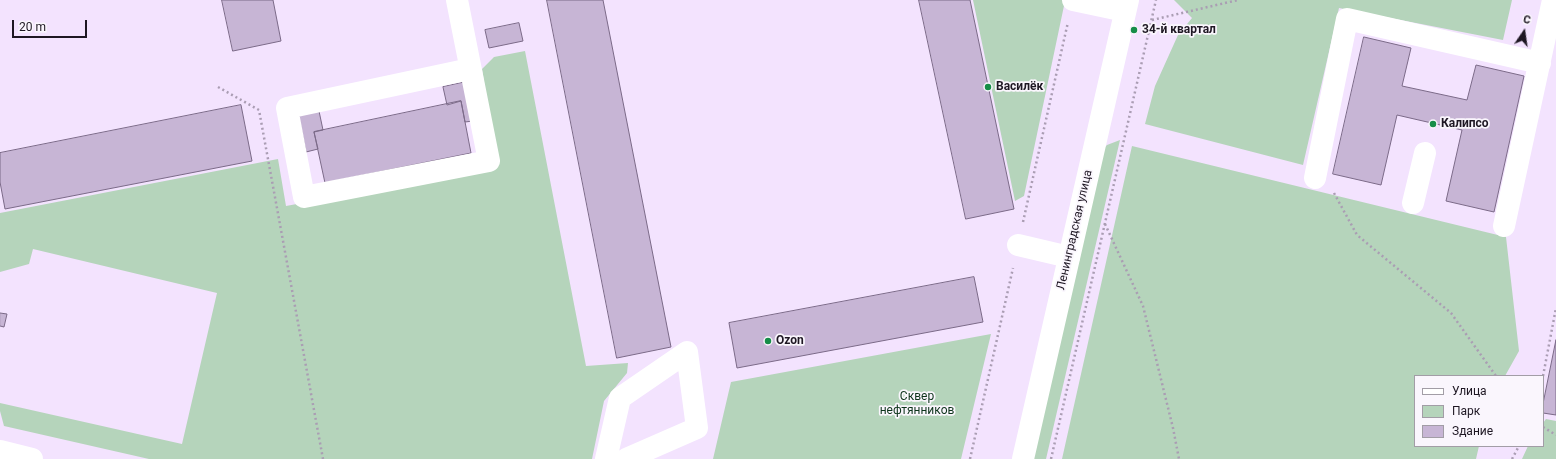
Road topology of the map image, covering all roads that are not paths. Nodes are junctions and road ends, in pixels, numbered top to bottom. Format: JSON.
{"nodes":[{"id":1,"x":457,"y":0,"type":"edge"},
{"id":2,"x":1073,"y":0,"type":"edge"},
{"id":3,"x":1554,"y":0,"type":"edge"},
{"id":4,"x":1127,"y":6,"type":"edge"},
{"id":5,"x":1540,"y":63,"type":"junction"},
{"id":6,"x":470,"y":69,"type":"junction"},
{"id":7,"x":1425,"y":153,"type":"dead end"},
{"id":8,"x":1323,"y":183,"type":"road end"},
{"id":9,"x":1413,"y":203,"type":"dead end"},
{"id":10,"x":1504,"y":226,"type":"dead end"},
{"id":11,"x":1018,"y":245,"type":"road end"},
{"id":12,"x":1069,"y":257,"type":"junction"},
{"id":13,"x":606,"y":459,"type":"edge"},
{"id":14,"x":626,"y":459,"type":"edge"},
{"id":15,"x":1022,"y":459,"type":"edge"}],
"edges":[{"from":1,"to":6,"type":"main road"},
{"from":2,"to":4,"type":"main road"},
{"from":3,"to":5,"type":"main road"},
{"from":4,"to":12,"type":"main road","name":"Ленинградская улица"},
{"from":5,"to":8,"type":"main road"},
{"from":5,"to":10,"type":"main road"},
{"from":6,"to":6,"type":"main road"},
{"from":7,"to":9,"type":"main road"},
{"from":11,"to":12,"type":"main road"},
{"from":12,"to":15,"type":"main road","name":"Ленинградская улица"},
{"from":13,"to":14,"type":"main road"}]}
